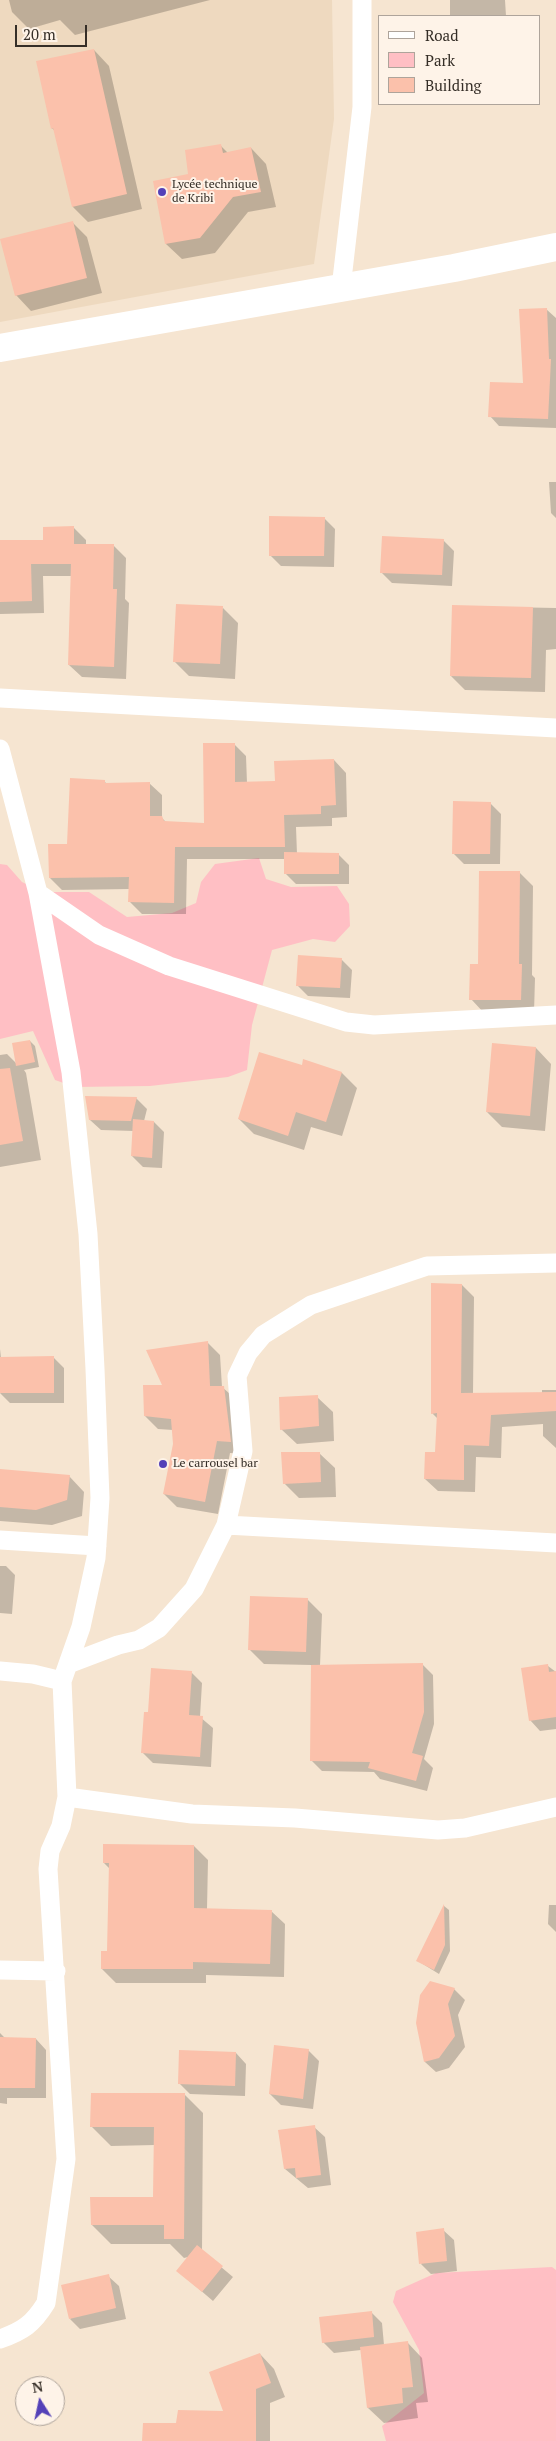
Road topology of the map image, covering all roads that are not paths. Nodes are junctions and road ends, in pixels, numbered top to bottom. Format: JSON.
{"nodes":[{"id":1,"x":362,"y":0,"type":"edge"},
{"id":2,"x":556,"y":247,"type":"edge"},
{"id":3,"x":341,"y":288,"type":"junction"},
{"id":4,"x":0,"y":348,"type":"edge"},
{"id":5,"x":0,"y":698,"type":"edge"},
{"id":6,"x":556,"y":728,"type":"edge"},
{"id":7,"x":0,"y":749,"type":"edge"},
{"id":8,"x":38,"y":893,"type":"junction"},
{"id":9,"x":556,"y":1015,"type":"edge"},
{"id":10,"x":556,"y":1263,"type":"edge"},
{"id":11,"x":226,"y":1525,"type":"junction"},
{"id":12,"x":0,"y":1540,"type":"edge"},
{"id":13,"x":556,"y":1543,"type":"edge"},
{"id":14,"x":97,"y":1546,"type":"junction"},
{"id":15,"x":0,"y":1671,"type":"edge"},
{"id":16,"x":65,"y":1673,"type":"junction"},
{"id":17,"x":67,"y":1797,"type":"junction"},
{"id":18,"x":556,"y":1807,"type":"edge"},
{"id":19,"x":0,"y":1970,"type":"edge"},
{"id":20,"x":56,"y":1971,"type":"junction"},
{"id":21,"x":0,"y":2339,"type":"edge"}],
"edges":[{"from":1,"to":3,"type":"street"},
{"from":2,"to":3,"type":"street"},
{"from":3,"to":4,"type":"street"},
{"from":5,"to":6,"type":"street"},
{"from":7,"to":8,"type":"street"},
{"from":8,"to":9,"type":"street"},
{"from":8,"to":14,"type":"street"},
{"from":10,"to":11,"type":"street"},
{"from":11,"to":13,"type":"street"},
{"from":11,"to":16,"type":"street"},
{"from":12,"to":14,"type":"street"},
{"from":14,"to":16,"type":"street"},
{"from":15,"to":16,"type":"street"},
{"from":16,"to":17,"type":"street"},
{"from":17,"to":18,"type":"street"},
{"from":17,"to":20,"type":"street"},
{"from":19,"to":20,"type":"street"},
{"from":20,"to":21,"type":"street"}]}
